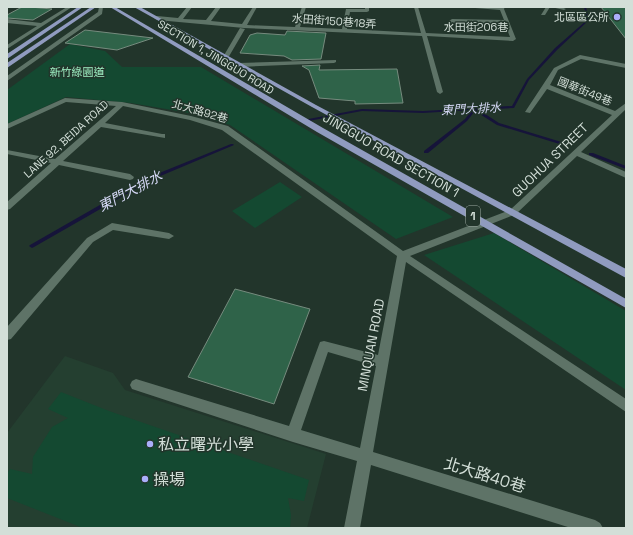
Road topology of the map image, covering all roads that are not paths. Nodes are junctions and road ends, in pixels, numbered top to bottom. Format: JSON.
{"nodes":[{"id":1,"x":70,"y":7,"type":"edge"},
{"id":2,"x":81,"y":7,"type":"edge"},
{"id":3,"x":94,"y":7,"type":"edge"},
{"id":4,"x":101,"y":7,"type":"edge"},
{"id":5,"x":112,"y":7,"type":"edge"},
{"id":6,"x":136,"y":7,"type":"edge"},
{"id":7,"x":190,"y":7,"type":"edge"},
{"id":8,"x":219,"y":7,"type":"edge"},
{"id":9,"x":255,"y":7,"type":"edge"},
{"id":10,"x":304,"y":7,"type":"edge"},
{"id":11,"x":368,"y":7,"type":"edge"},
{"id":12,"x":416,"y":7,"type":"edge"},
{"id":13,"x":465,"y":7,"type":"edge"},
{"id":14,"x":548,"y":7,"type":"edge"},
{"id":15,"x":553,"y":7,"type":"edge"},
{"id":16,"x":502,"y":8,"type":"edge"},
{"id":17,"x":564,"y":9,"type":"dead end"},
{"id":18,"x":543,"y":14,"type":"dead end"},
{"id":19,"x":157,"y":18,"type":"junction"},
{"id":20,"x":179,"y":20,"type":"junction"},
{"id":21,"x":7,"y":21,"type":"edge"},
{"id":22,"x":452,"y":21,"type":"dead end"},
{"id":23,"x":207,"y":22,"type":"junction"},
{"id":24,"x":506,"y":22,"type":"junction"},
{"id":25,"x":42,"y":25,"type":"junction"},
{"id":26,"x":243,"y":28,"type":"junction"},
{"id":27,"x":297,"y":28,"type":"junction"},
{"id":28,"x":344,"y":32,"type":"junction"},
{"id":29,"x":424,"y":36,"type":"junction"},
{"id":30,"x":7,"y":46,"type":"edge"},
{"id":31,"x":7,"y":57,"type":"edge"},
{"id":32,"x":226,"y":57,"type":"junction"},
{"id":33,"x":334,"y":61,"type":"dead end"},
{"id":34,"x":239,"y":65,"type":"junction"},
{"id":35,"x":7,"y":66,"type":"edge"},
{"id":36,"x":626,"y":66,"type":"edge"},
{"id":37,"x":7,"y":79,"type":"edge"},
{"id":38,"x":546,"y":86,"type":"junction"},
{"id":39,"x":440,"y":92,"type":"dead end"},
{"id":40,"x":122,"y":104,"type":"junction"},
{"id":41,"x":626,"y":105,"type":"edge"},
{"id":42,"x":314,"y":106,"type":"joint"},
{"id":43,"x":289,"y":112,"type":"joint"},
{"id":44,"x":528,"y":112,"type":"dead end"},
{"id":45,"x":616,"y":114,"type":"junction"},
{"id":46,"x":99,"y":124,"type":"junction"},
{"id":47,"x":7,"y":127,"type":"edge"},
{"id":48,"x":162,"y":136,"type":"dead end"},
{"id":49,"x":7,"y":152,"type":"edge"},
{"id":50,"x":576,"y":152,"type":"junction"},
{"id":51,"x":58,"y":161,"type":"junction"},
{"id":52,"x":626,"y":174,"type":"edge"},
{"id":53,"x":130,"y":177,"type":"dead end"},
{"id":54,"x":7,"y":207,"type":"edge"},
{"id":55,"x":513,"y":212,"type":"junction"},
{"id":56,"x":484,"y":222,"type":"junction"},
{"id":57,"x":169,"y":236,"type":"dead end"},
{"id":58,"x":402,"y":255,"type":"junction"},
{"id":59,"x":626,"y":274,"type":"edge"},
{"id":60,"x":626,"y":304,"type":"edge"},
{"id":61,"x":7,"y":334,"type":"edge"},
{"id":62,"x":382,"y":362,"type":"junction"},
{"id":63,"x":136,"y":385,"type":"dead end"},
{"id":64,"x":626,"y":406,"type":"edge"},
{"id":65,"x":293,"y":435,"type":"junction"},
{"id":66,"x":364,"y":457,"type":"junction"},
{"id":67,"x":352,"y":528,"type":"edge"},
{"id":68,"x":595,"y":528,"type":"edge"}],
"edges":[{"from":1,"to":25,"type":"street"},
{"from":2,"to":31,"type":"main road"},
{"from":3,"to":35,"type":"main road"},
{"from":4,"to":37,"type":"street"},
{"from":5,"to":43,"type":"main road","name":"SECTION 1, JINGGUO ROAD","number":"1"},
{"from":6,"to":19,"type":"main road","name":"SECTION 1, JINGGUO ROAD","number":"1"},
{"from":7,"to":20,"type":"street"},
{"from":8,"to":23,"type":"street"},
{"from":9,"to":26,"type":"street"},
{"from":10,"to":27,"type":"street"},
{"from":11,"to":28,"type":"street"},
{"from":12,"to":29,"type":"street"},
{"from":13,"to":16,"type":"street","name":"水田街206巷"},
{"from":14,"to":18,"type":"street"},
{"from":15,"to":17,"type":"street"},
{"from":16,"to":24,"type":"street","name":"水田街206巷"},
{"from":19,"to":20,"type":"street","name":"水田街150巷18弄"},
{"from":19,"to":32,"type":"main road","name":"SECTION 1, JINGGUO ROAD","number":"1"},
{"from":20,"to":23,"type":"street","name":"水田街150巷18弄"},
{"from":21,"to":25,"type":"street"},
{"from":22,"to":24,"type":"street","name":"水田街206巷"},
{"from":23,"to":26,"type":"street","name":"水田街150巷18弄"},
{"from":24,"to":29,"type":"street","name":"水田街206巷"},
{"from":25,"to":30,"type":"street"},
{"from":26,"to":27,"type":"street","name":"水田街150巷18弄"},
{"from":26,"to":32,"type":"street"},
{"from":27,"to":28,"type":"street","name":"水田街150巷18弄"},
{"from":28,"to":29,"type":"street","name":"水田街150巷18弄"},
{"from":29,"to":39,"type":"street"},
{"from":32,"to":34,"type":"main road","name":"SECTION 1, JINGGUO ROAD","number":"1"},
{"from":33,"to":34,"type":"street"},
{"from":34,"to":42,"type":"main road","name":"SECTION 1, JINGGUO ROAD","number":"1"},
{"from":36,"to":38,"type":"street","name":"國華街49巷"},
{"from":38,"to":44,"type":"street","name":"國華街49巷"},
{"from":38,"to":45,"type":"street","name":"國華街49巷"},
{"from":40,"to":46,"type":"street","name":"LANE 92, BEIDA ROAD"},
{"from":40,"to":47,"type":"street","name":"北大路92巷"},
{"from":40,"to":58,"type":"street","name":"北大路92巷"},
{"from":41,"to":45,"type":"street","name":"GUOHUA STREET"},
{"from":42,"to":55,"type":"main road","name":"JINGGUO ROAD SECTION 1","number":"1"},
{"from":43,"to":56,"type":"main road","name":"JINGGUO ROAD SECTION 1","number":"1"},
{"from":45,"to":50,"type":"street","name":"GUOHUA STREET"},
{"from":46,"to":48,"type":"street"},
{"from":46,"to":51,"type":"street","name":"LANE 92, BEIDA ROAD"},
{"from":49,"to":51,"type":"street"},
{"from":50,"to":52,"type":"street"},
{"from":50,"to":55,"type":"street","name":"GUOHUA STREET"},
{"from":51,"to":53,"type":"street"},
{"from":51,"to":54,"type":"street","name":"LANE 92, BEIDA ROAD"},
{"from":55,"to":56,"type":"street","name":"GUOHUA STREET"},
{"from":55,"to":59,"type":"main road","name":"JINGGUO ROAD SECTION 1","number":"1"},
{"from":56,"to":58,"type":"street"},
{"from":56,"to":60,"type":"main road","name":"JINGGUO ROAD SECTION 1","number":"1"},
{"from":57,"to":61,"type":"street"},
{"from":58,"to":62,"type":"street","name":"MINQUAN ROAD"},
{"from":58,"to":64,"type":"street","name":"北大路92巷"},
{"from":62,"to":65,"type":"street"},
{"from":62,"to":66,"type":"street","name":"MINQUAN ROAD"},
{"from":63,"to":65,"type":"street","name":"北大路40巷"},
{"from":65,"to":66,"type":"street","name":"北大路40巷"},
{"from":66,"to":67,"type":"street","name":"MINQUAN ROAD"},
{"from":66,"to":68,"type":"street","name":"北大路40巷"}]}
